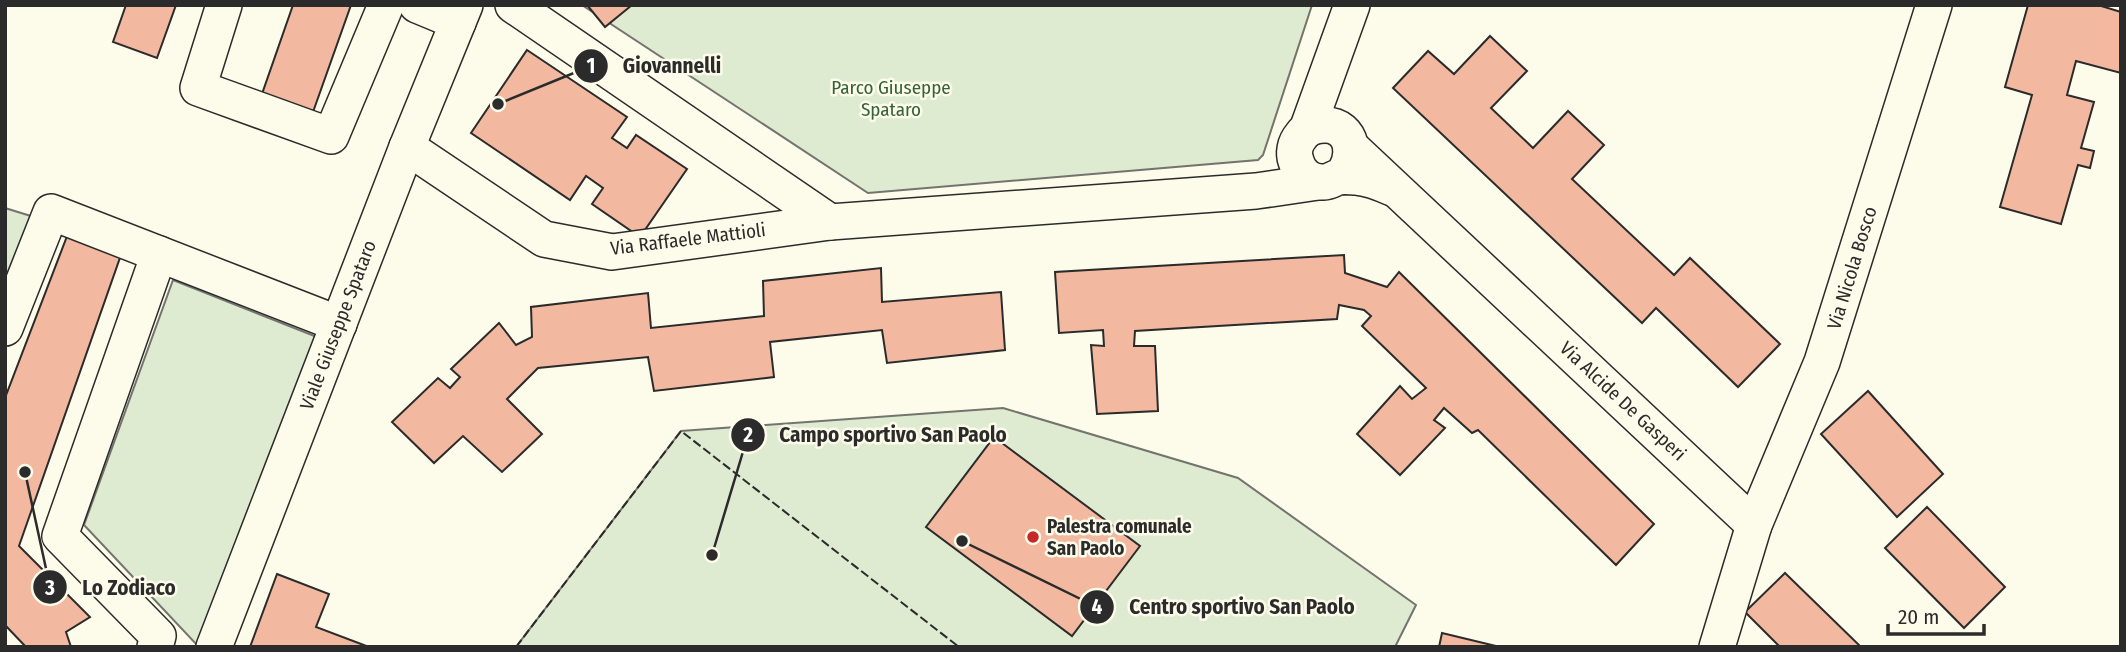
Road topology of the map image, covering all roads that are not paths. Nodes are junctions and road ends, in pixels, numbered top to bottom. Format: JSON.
{"nodes":[{"id":1,"x":224,"y":5,"type":"edge"},
{"id":2,"x":386,"y":5,"type":"edge"},
{"id":3,"x":417,"y":5,"type":"edge"},
{"id":4,"x":513,"y":5,"type":"edge"},
{"id":5,"x":1352,"y":5,"type":"edge"},
{"id":6,"x":1934,"y":5,"type":"edge"},
{"id":7,"x":461,"y":13,"type":"edge"},
{"id":8,"x":407,"y":147,"type":"junction"},
{"id":9,"x":1325,"y":154,"type":"junction"},
{"id":10,"x":830,"y":222,"type":"junction"},
{"id":11,"x":159,"y":254,"type":"junction"},
{"id":12,"x":339,"y":324,"type":"junction"},
{"id":13,"x":5,"y":328,"type":"edge"},
{"id":14,"x":1754,"y":525,"type":"junction"},
{"id":15,"x":155,"y":647,"type":"edge"},
{"id":16,"x":215,"y":647,"type":"edge"},
{"id":17,"x":1717,"y":647,"type":"edge"}],
"edges":[{"from":1,"to":2,"type":"street"},
{"from":3,"to":7,"type":"street"},
{"from":4,"to":10,"type":"street"},
{"from":5,"to":9,"type":"street","name":"Via Alcide De Gasperi"},
{"from":6,"to":14,"type":"street","name":"Via Nicola Bosco"},
{"from":7,"to":8,"type":"street","name":"Viale Giuseppe Spataro"},
{"from":8,"to":10,"type":"street","name":"Via Raffaele Mattioli"},
{"from":8,"to":12,"type":"street","name":"Viale Giuseppe Spataro"},
{"from":9,"to":10,"type":"street","name":"Via Raffaele Mattioli"},
{"from":9,"to":14,"type":"street","name":"Via Alcide De Gasperi"},
{"from":11,"to":12,"type":"street"},
{"from":11,"to":13,"type":"street"},
{"from":11,"to":15,"type":"street"},
{"from":12,"to":16,"type":"street","name":"Viale Giuseppe Spataro"},
{"from":14,"to":17,"type":"street"}]}
